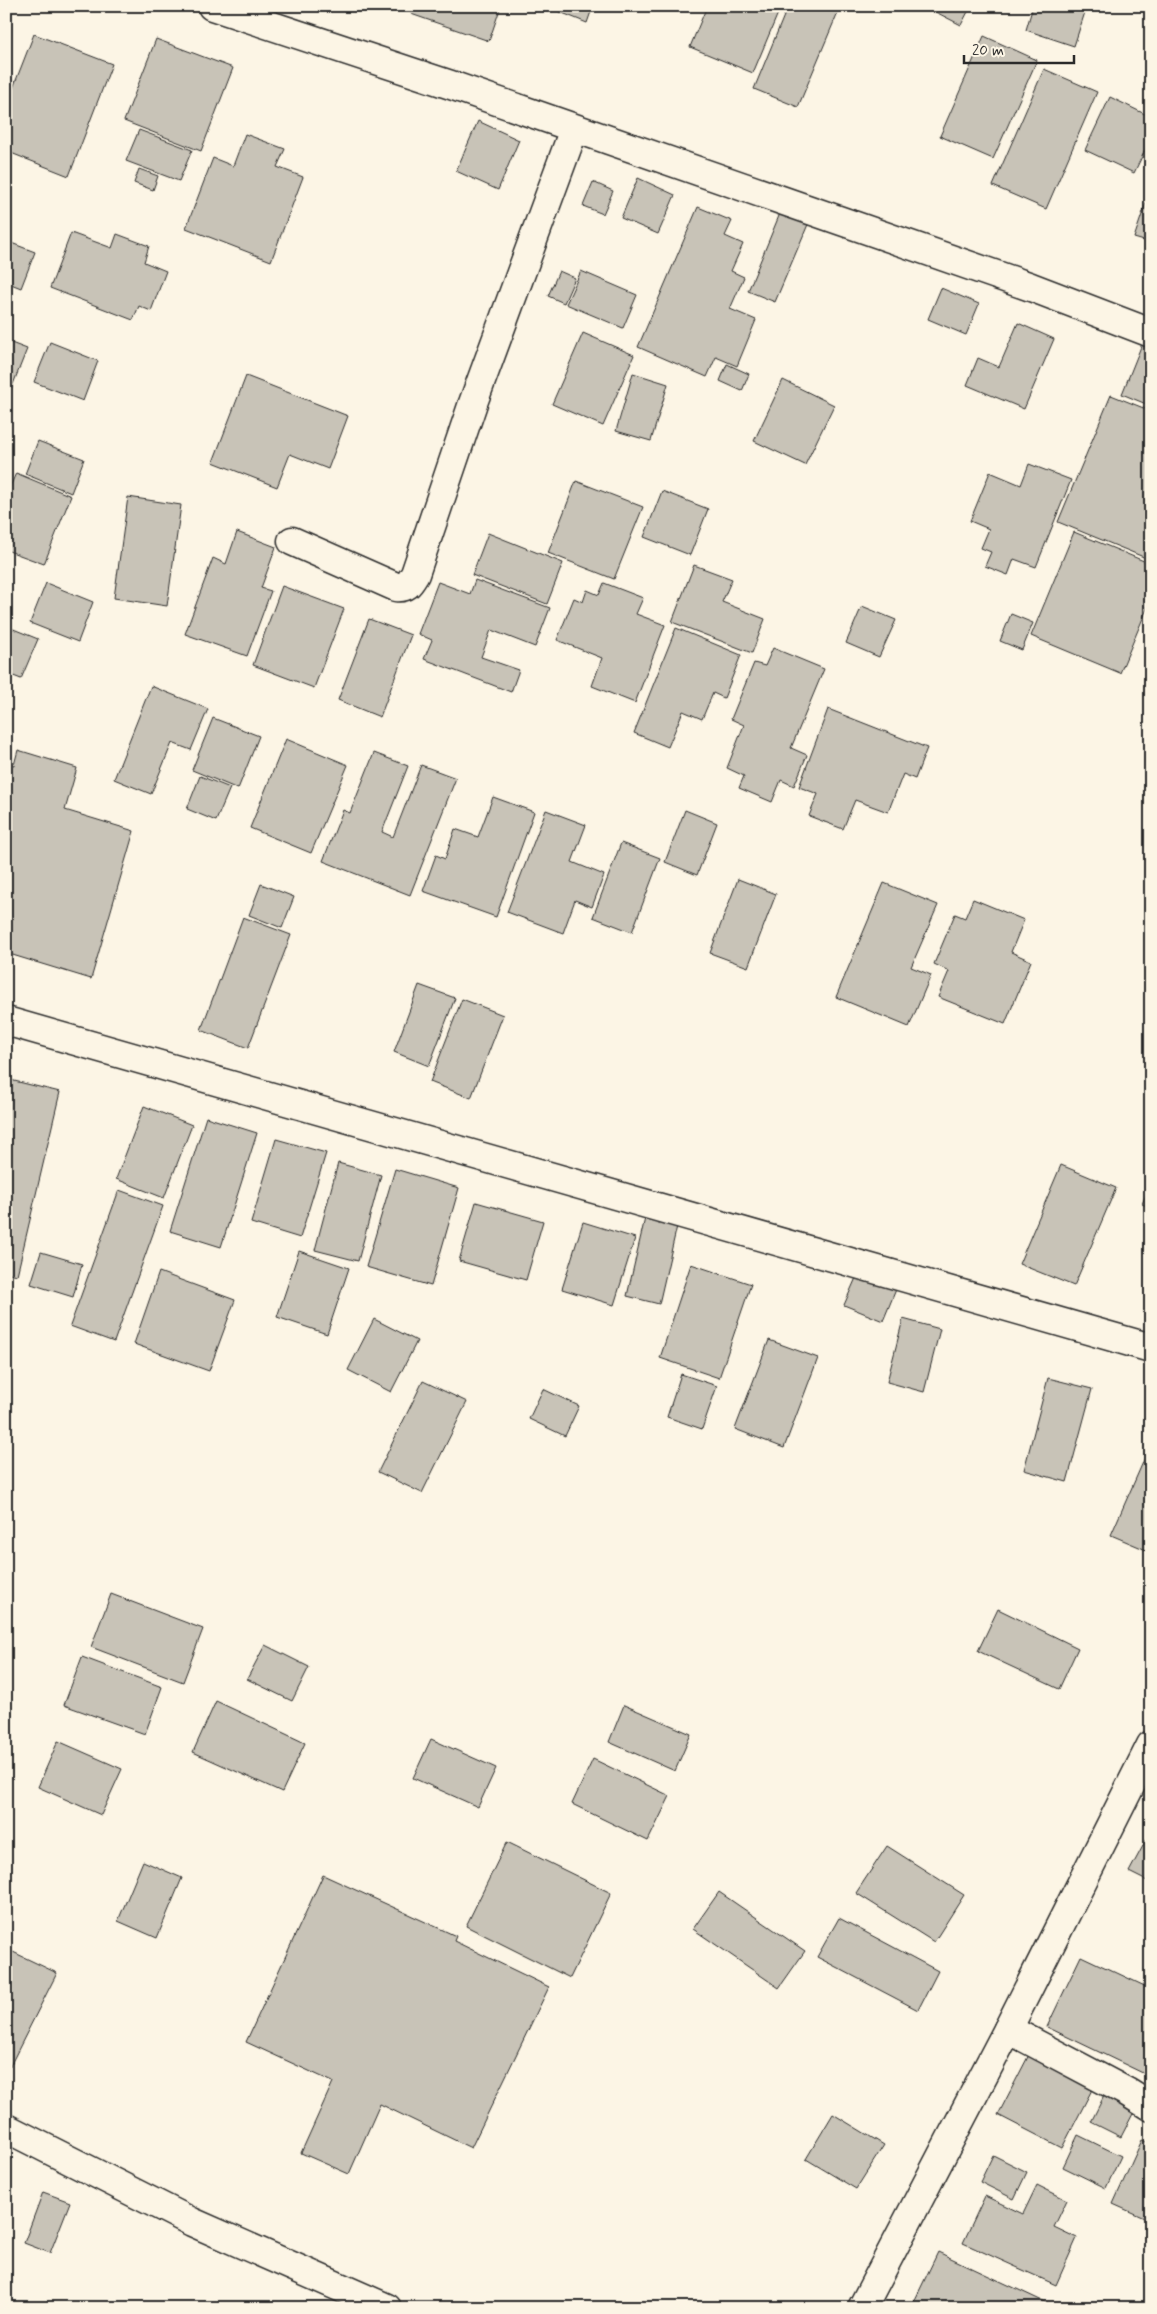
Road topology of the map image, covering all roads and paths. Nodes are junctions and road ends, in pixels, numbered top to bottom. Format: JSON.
{"nodes":[{"id":1,"x":212,"y":6,"type":"edge"},
{"id":2,"x":574,"y":129,"type":"junction"},
{"id":3,"x":1151,"y":333,"type":"edge"},
{"id":4,"x":292,"y":541,"type":"dead end"},
{"id":5,"x":6,"y":1022,"type":"edge"},
{"id":6,"x":1151,"y":1348,"type":"edge"},
{"id":7,"x":1151,"y":1745,"type":"edge"},
{"id":8,"x":1008,"y":2030,"type":"junction"},
{"id":9,"x":1151,"y":2107,"type":"edge"},
{"id":10,"x":6,"y":2128,"type":"edge"},
{"id":11,"x":387,"y":2308,"type":"edge"},
{"id":12,"x":862,"y":2308,"type":"edge"}],
"edges":[{"from":1,"to":2,"type":"street"},
{"from":2,"to":3,"type":"street"},
{"from":2,"to":4,"type":"street"},
{"from":5,"to":6,"type":"street"},
{"from":7,"to":8,"type":"street"},
{"from":8,"to":9,"type":"street"},
{"from":8,"to":12,"type":"street"},
{"from":10,"to":11,"type":"street"}]}
